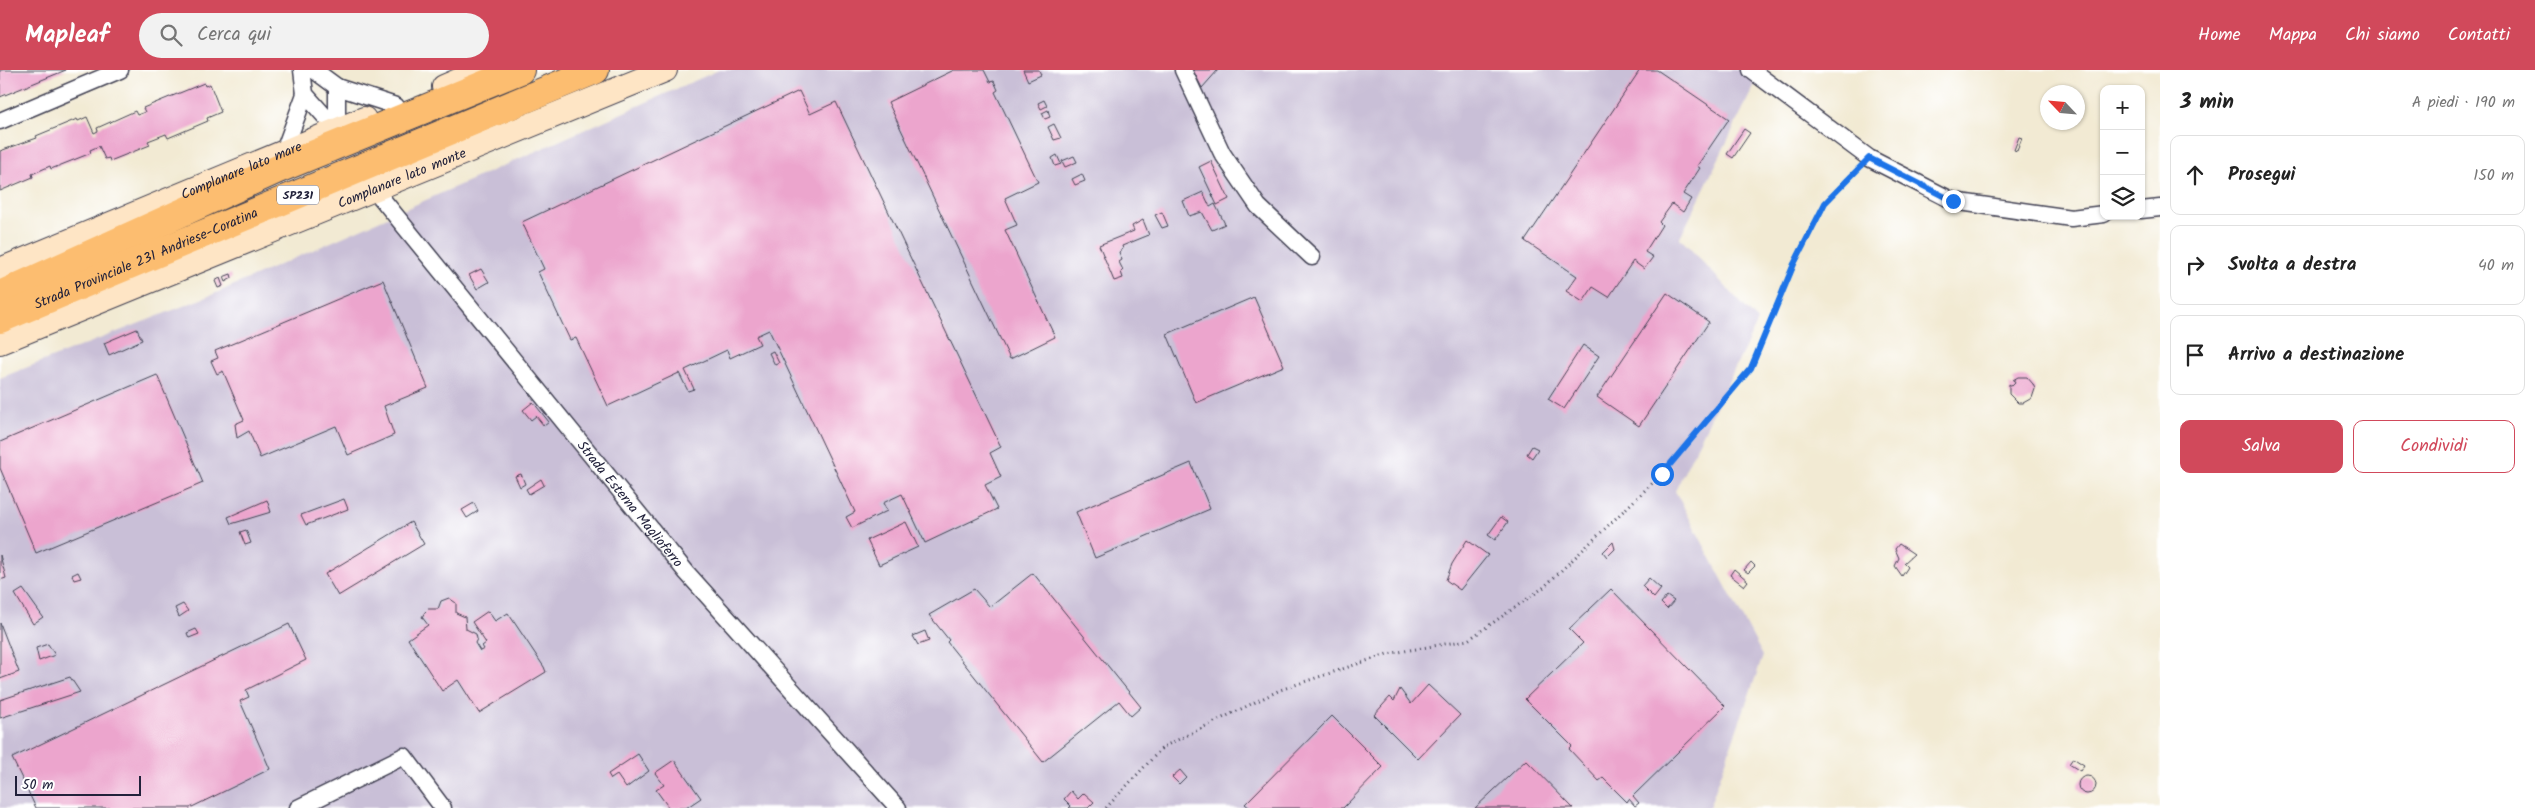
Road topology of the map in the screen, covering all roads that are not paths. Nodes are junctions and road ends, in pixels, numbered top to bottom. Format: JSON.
{"nodes":[{"id":1,"x":120,"y":70,"type":"edge"},
{"id":2,"x":302,"y":70,"type":"edge"},
{"id":3,"x":314,"y":70,"type":"edge"},
{"id":4,"x":484,"y":70,"type":"edge"},
{"id":5,"x":520,"y":70,"type":"edge"},
{"id":6,"x":595,"y":70,"type":"edge"},
{"id":7,"x":665,"y":70,"type":"edge"},
{"id":8,"x":1183,"y":70,"type":"edge"},
{"id":9,"x":1751,"y":70,"type":"edge"},
{"id":10,"x":337,"y":87,"type":"junction"},
{"id":11,"x":305,"y":94,"type":"junction"},
{"id":12,"x":396,"y":106,"type":"junction"},
{"id":13,"x":0,"y":121,"type":"edge"},
{"id":14,"x":337,"y":130,"type":"junction"},
{"id":15,"x":284,"y":151,"type":"junction"},
{"id":16,"x":374,"y":189,"type":"junction"},
{"id":17,"x":2160,"y":208,"type":"edge"},
{"id":18,"x":2145,"y":210,"type":"edge"},
{"id":19,"x":2100,"y":214,"type":"edge"},
{"id":20,"x":1312,"y":257,"type":"dead end"},
{"id":21,"x":0,"y":270,"type":"edge"},
{"id":22,"x":0,"y":295,"type":"edge"},
{"id":23,"x":0,"y":319,"type":"edge"},
{"id":24,"x":0,"y":342,"type":"edge"},
{"id":25,"x":298,"y":808,"type":"edge"},
{"id":26,"x":443,"y":808,"type":"edge"},
{"id":27,"x":898,"y":808,"type":"edge"}],
"edges":[{"from":1,"to":13,"type":"street"},
{"from":2,"to":11,"type":"street"},
{"from":3,"to":10,"type":"street"},
{"from":4,"to":12,"type":"street","name":"Complanare lato mare"},
{"from":5,"to":22,"type":"highway","name":"Strada Provinciale 231 Andriese-Coratina","number":"SP231"},
{"from":6,"to":23,"type":"highway","name":"Strada Provinciale 231 Andriese-Coratina","number":"SP231"},
{"from":7,"to":16,"type":"street","name":"Complanare lato monte"},
{"from":8,"to":20,"type":"street"},
{"from":9,"to":19,"type":"street"},
{"from":10,"to":12,"type":"street"},
{"from":10,"to":14,"type":"street"},
{"from":11,"to":14,"type":"street"},
{"from":11,"to":15,"type":"street"},
{"from":12,"to":14,"type":"street","name":"Complanare lato mare"},
{"from":14,"to":15,"type":"street","name":"Complanare lato mare"},
{"from":15,"to":21,"type":"street","name":"Complanare lato mare"},
{"from":16,"to":24,"type":"street","name":"Complanare lato monte"},
{"from":16,"to":27,"type":"street","name":"Strada Esterna Maglioferro"},
{"from":17,"to":18,"type":"street"},
{"from":25,"to":26,"type":"street"}]}
